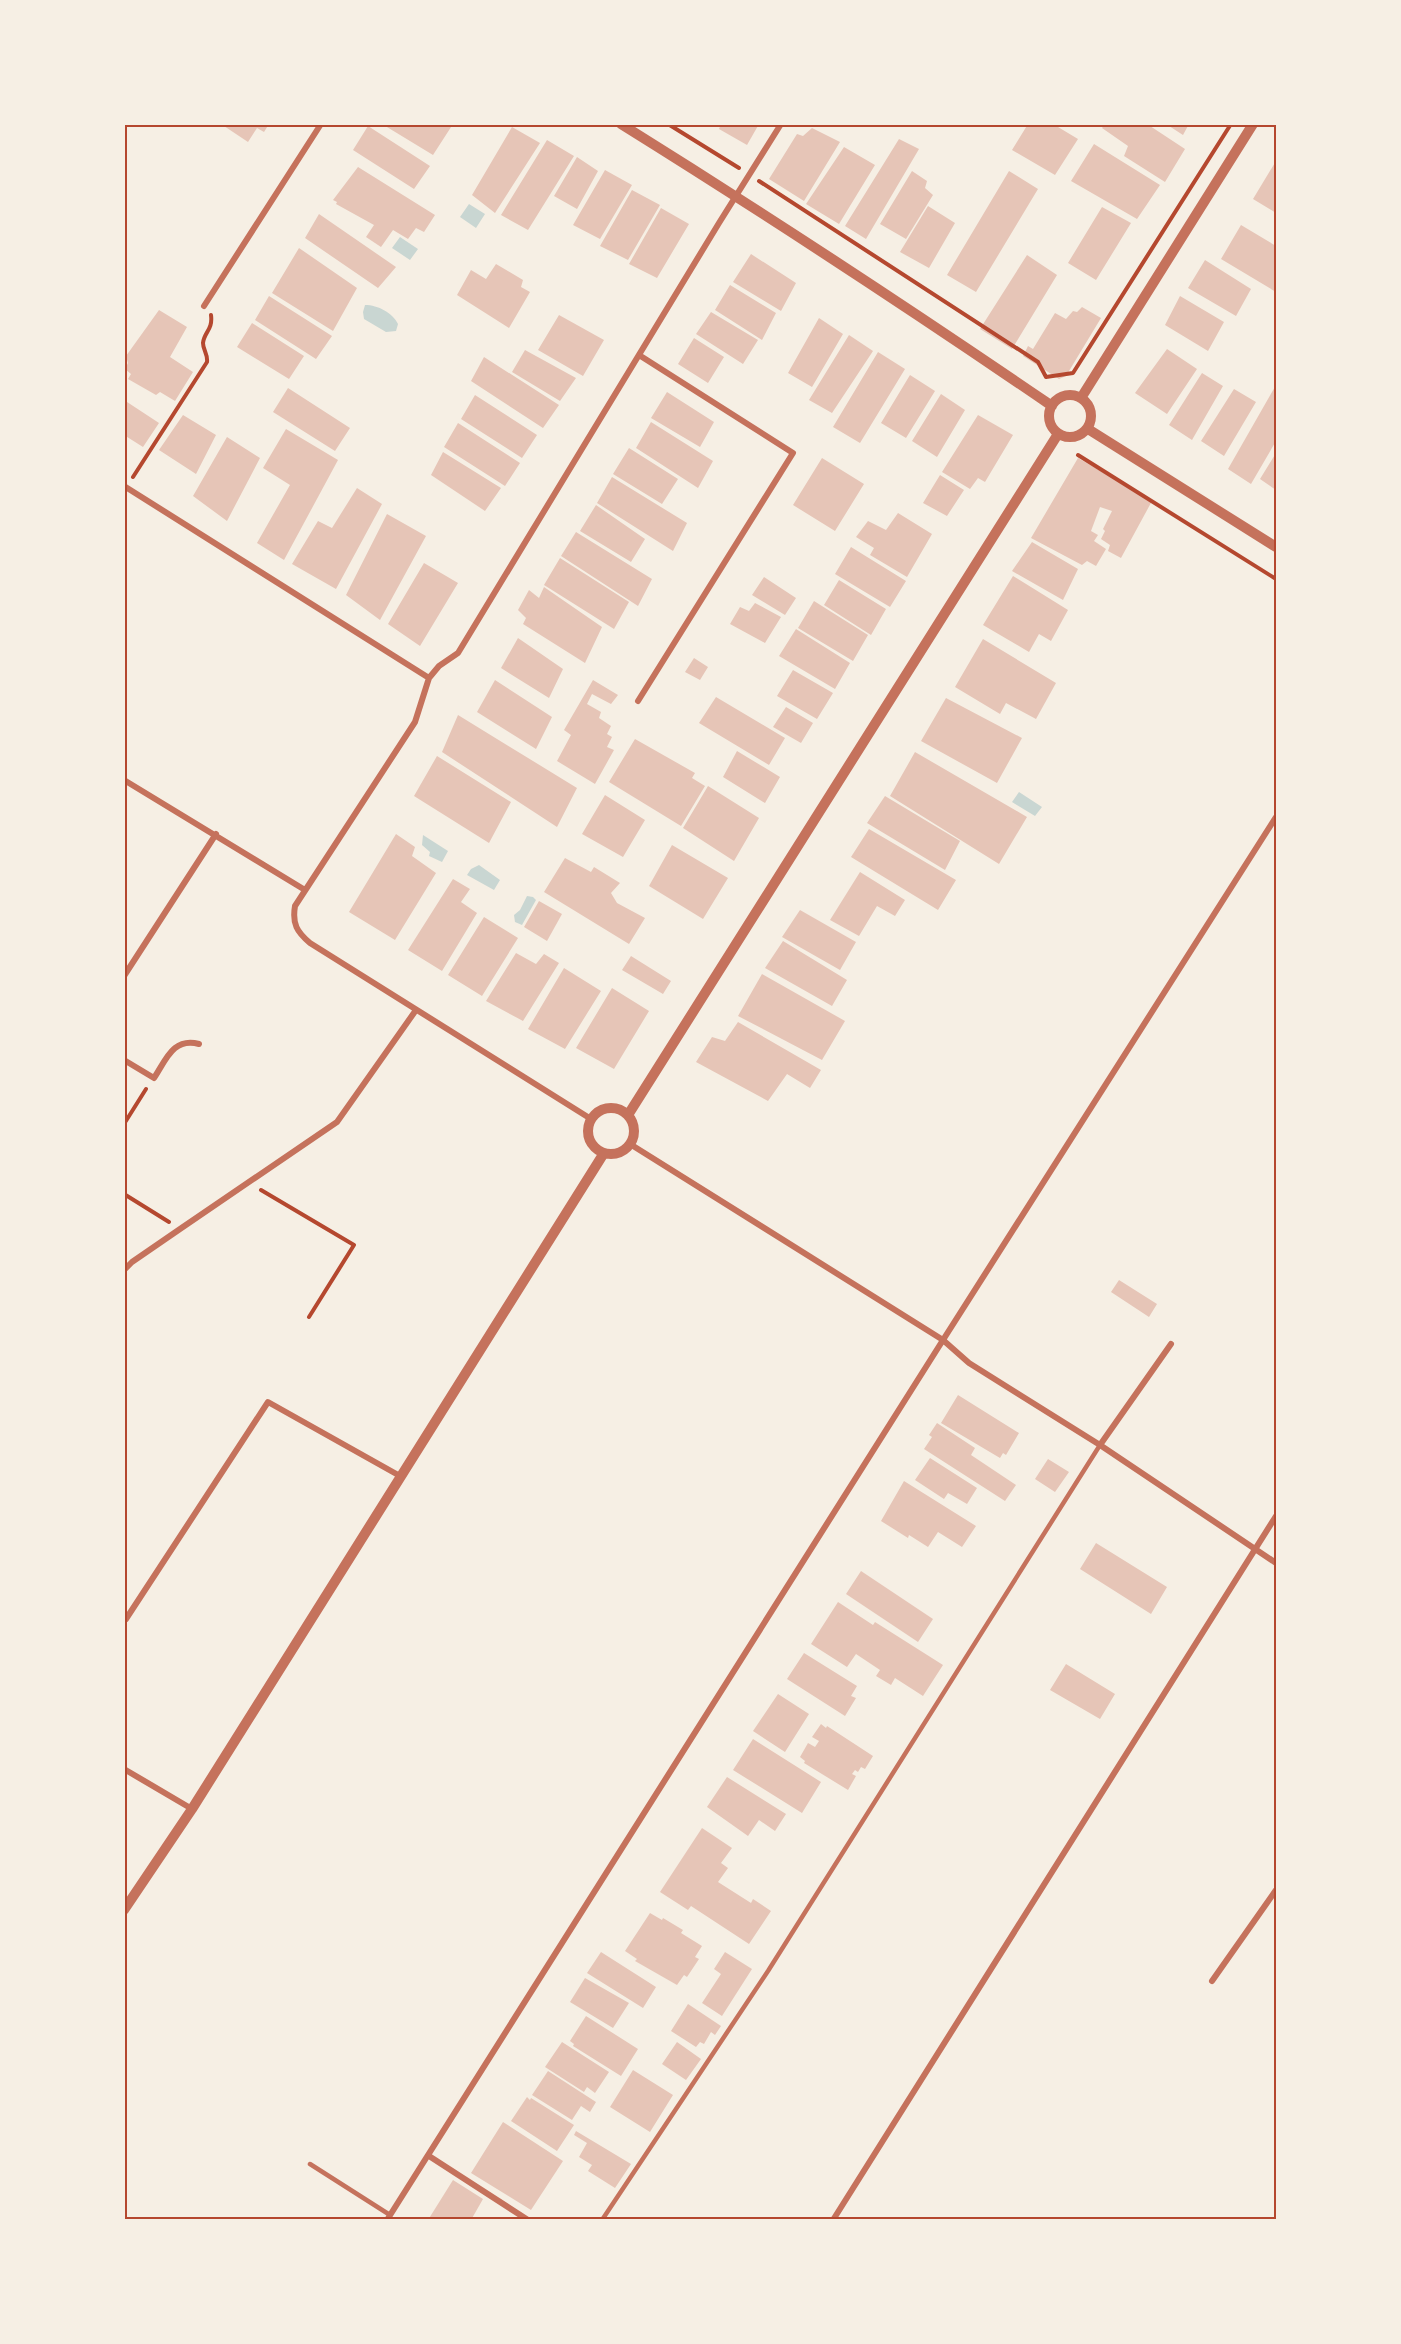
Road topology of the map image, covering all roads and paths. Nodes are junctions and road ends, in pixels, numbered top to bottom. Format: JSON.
{"nodes":[{"id":1,"x":321,"y":124,"type":"edge"},
{"id":2,"x":621,"y":124,"type":"edge"},
{"id":3,"x":668,"y":124,"type":"edge"},
{"id":4,"x":781,"y":124,"type":"edge"},
{"id":5,"x":1230,"y":124,"type":"edge"},
{"id":6,"x":1253,"y":124,"type":"edge"},
{"id":7,"x":739,"y":168,"type":"dead end"},
{"id":8,"x":758,"y":181,"type":"dead end"},
{"id":9,"x":736,"y":195,"type":"junction"},
{"id":10,"x":204,"y":306,"type":"joint"},
{"id":11,"x":639,"y":355,"type":"junction"},
{"id":12,"x":1081,"y":398,"type":"junction"},
{"id":13,"x":1052,"y":406,"type":"junction"},
{"id":14,"x":1088,"y":429,"type":"junction"},
{"id":15,"x":1058,"y":434,"type":"junction"},
{"id":16,"x":1078,"y":455,"type":"dead end"},
{"id":17,"x":126,"y":487,"type":"edge"},
{"id":18,"x":1276,"y":547,"type":"edge"},
{"id":19,"x":1276,"y":579,"type":"edge"},
{"id":20,"x":429,"y":678,"type":"junction"},
{"id":21,"x":639,"y":701,"type":"dead end"},
{"id":22,"x":124,"y":780,"type":"edge"},
{"id":23,"x":1276,"y":817,"type":"edge"},
{"id":24,"x":216,"y":834,"type":"junction"},
{"id":25,"x":305,"y":890,"type":"junction"},
{"id":26,"x":124,"y":976,"type":"edge"},
{"id":27,"x":416,"y":1010,"type":"junction"},
{"id":28,"x":199,"y":1044,"type":"dead end"},
{"id":29,"x":124,"y":1060,"type":"edge"},
{"id":30,"x":154,"y":1078,"type":"junction"},
{"id":31,"x":628,"y":1115,"type":"junction"},
{"id":32,"x":591,"y":1119,"type":"junction"},
{"id":33,"x":124,"y":1124,"type":"edge"},
{"id":34,"x":630,"y":1144,"type":"junction"},
{"id":35,"x":604,"y":1153,"type":"junction"},
{"id":36,"x":248,"y":1182,"type":"junction"},
{"id":37,"x":124,"y":1194,"type":"edge"},
{"id":38,"x":180,"y":1229,"type":"junction"},
{"id":39,"x":124,"y":1270,"type":"edge"},
{"id":40,"x":309,"y":1317,"type":"dead end"},
{"id":41,"x":943,"y":1340,"type":"junction"},
{"id":42,"x":1171,"y":1344,"type":"dead end"},
{"id":43,"x":1100,"y":1445,"type":"junction"},
{"id":44,"x":400,"y":1476,"type":"junction"},
{"id":45,"x":1276,"y":1516,"type":"edge"},
{"id":46,"x":1256,"y":1549,"type":"junction"},
{"id":47,"x":1276,"y":1563,"type":"edge"},
{"id":48,"x":126,"y":1619,"type":"dead end"},
{"id":49,"x":124,"y":1769,"type":"edge"},
{"id":50,"x":192,"y":1809,"type":"junction"},
{"id":51,"x":1276,"y":1890,"type":"edge"},
{"id":52,"x":124,"y":1910,"type":"edge"},
{"id":53,"x":1212,"y":1981,"type":"dead end"},
{"id":54,"x":429,"y":2156,"type":"junction"},
{"id":55,"x":310,"y":2164,"type":"dead end"},
{"id":56,"x":389,"y":2217,"type":"edge"},
{"id":57,"x":528,"y":2220,"type":"edge"},
{"id":58,"x":602,"y":2220,"type":"edge"},
{"id":59,"x":833,"y":2220,"type":"edge"}],
"edges":[{"from":1,"to":10,"type":"street"},
{"from":2,"to":9,"type":"street"},
{"from":3,"to":7,"type":"path"},
{"from":4,"to":9,"type":"street"},
{"from":5,"to":8,"type":"path"},
{"from":6,"to":12,"type":"street"},
{"from":9,"to":11,"type":"street"},
{"from":9,"to":13,"type":"street"},
{"from":10,"to":17,"type":"path"},
{"from":11,"to":20,"type":"street"},
{"from":11,"to":21,"type":"street"},
{"from":12,"to":13,"type":"street"},
{"from":12,"to":14,"type":"street"},
{"from":13,"to":15,"type":"street"},
{"from":14,"to":15,"type":"street"},
{"from":14,"to":18,"type":"street"},
{"from":15,"to":31,"type":"street"},
{"from":16,"to":19,"type":"path"},
{"from":17,"to":20,"type":"street"},
{"from":20,"to":25,"type":"street"},
{"from":22,"to":24,"type":"street"},
{"from":23,"to":41,"type":"street"},
{"from":24,"to":25,"type":"street"},
{"from":24,"to":26,"type":"street"},
{"from":25,"to":27,"type":"street"},
{"from":27,"to":32,"type":"street"},
{"from":27,"to":36,"type":"street"},
{"from":28,"to":30,"type":"street"},
{"from":29,"to":30,"type":"street"},
{"from":30,"to":33,"type":"path"},
{"from":31,"to":32,"type":"street"},
{"from":31,"to":34,"type":"street"},
{"from":32,"to":35,"type":"street"},
{"from":34,"to":35,"type":"street"},
{"from":34,"to":41,"type":"street"},
{"from":35,"to":44,"type":"street"},
{"from":36,"to":38,"type":"street"},
{"from":36,"to":40,"type":"path"},
{"from":37,"to":38,"type":"path"},
{"from":38,"to":39,"type":"street"},
{"from":41,"to":43,"type":"street"},
{"from":41,"to":54,"type":"street"},
{"from":42,"to":43,"type":"street"},
{"from":43,"to":46,"type":"street"},
{"from":43,"to":58,"type":"lane"},
{"from":44,"to":48,"type":"street"},
{"from":44,"to":50,"type":"street"},
{"from":45,"to":46,"type":"street"},
{"from":46,"to":47,"type":"street"},
{"from":46,"to":59,"type":"street"},
{"from":49,"to":50,"type":"street"},
{"from":50,"to":52,"type":"street"},
{"from":51,"to":53,"type":"street"},
{"from":54,"to":56,"type":"street"},
{"from":54,"to":57,"type":"street"},
{"from":55,"to":56,"type":"lane"}]}
